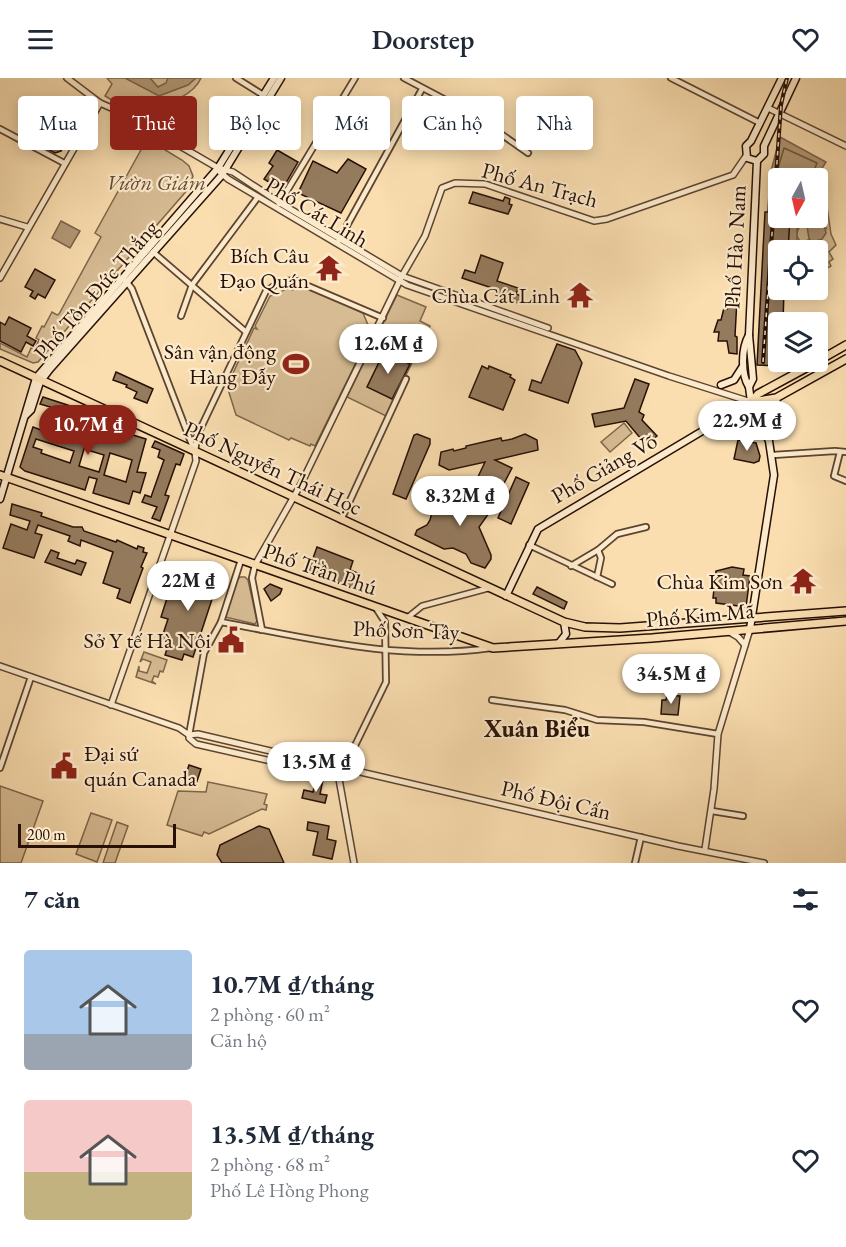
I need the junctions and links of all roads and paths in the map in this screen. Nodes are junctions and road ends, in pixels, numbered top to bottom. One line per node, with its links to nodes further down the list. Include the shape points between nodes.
1 (67, 78): 11 (street)
2 (236, 78): 10 (street)
3 (355, 78): 28 (street)
4 (404, 78): 9 (street)
5 (671, 78): 14 (street)
6 (782, 78): 12 (main road, Phố Hào Nam)
7 (796, 78): 13 (main road, Phố Hào Nam)
8 (278, 79): 10 (main road, Phố Tôn Đức Thắng); 25 (main road, Phố Tôn Đức Thắng)
9 (422, 89): 20 (street, via 474,115); 31 (street)
10 (263, 95): 24 (main road, Phố Tôn Đức Thắng)
11 (100, 103): 23 (street); 24 (street)
12 (768, 108): 13 (street); 14 (main road, Phố Hào Nam)
13 (780, 113): 15 (main road, Phố Hào Nam); 19 (street)
14 (760, 123): 15 (main road); 17 (main road, Phố Hào Nam)
15 (772, 128): 18 (main road, Phố Hào Nam)
16 (0, 129): 23 (street)
17 (751, 141): 18 (main road, via 760,141); 21 (main road, Phố Hào Nam, via 746,146)
18 (764, 146): 22 (main road, Phố Hào Nam, via 764,154)
19 (846, 146)
20 (528, 153)
21 (746, 156): 22 (main road, Phố Hào Nam); 35 (street, Phố An Trạch, via 733,176 594,221 485,184 455,183 442,188 425,236)
22 (757, 161): 40 (main road, Phố Hào Nam)
23 (64, 163): 30 (street)
24 (218, 168): 25 (street); 26 (street, Phố Cát Linh); 34 (main road, Phố Tôn Đức Thắng)
25 (226, 168): 26 (main road, Phố Tôn Đức Thắng); 28 (street, Phố Cát Linh)
26 (222, 175): 27 (street, Phố Cát Linh); 32 (main road, Phố Tôn Đức Thắng)
27 (258, 197): 28 (street, Phố Cát Linh); 36 (street)
28 (279, 206): 31 (street, Phố Cát Linh)
29 (0, 219): 30 (street)
30 (27, 227): 33 (street)
31 (338, 241): 35 (street, Phố Cát Linh)
32 (153, 252): 34 (main road, Phố Tôn Đức Thắng); 36 (street)
33 (0, 278)
34 (124, 279): 47 (main road, Phố Tôn Đức Thắng); 55 (street, via 132,289)
35 (401, 279): 38 (street, Phố An Trạch); 53 (street, Phố Cát Linh)
36 (192, 285): 37 (street); 39 (street)
37 (181, 316)
38 (383, 318): 39 (street, via 303,283 287,280 266,291); 60 (street, Phố An Trạch)
39 (246, 332): 55 (street, via 197,436)
40 (748, 335): 45 (main road, Phố Hào Nam); 50 (main road, Phố Hào Nam, via 753,379)
41 (846, 345): 42 (main road, Phố Giảng Võ)
42 (828, 355)
43 (846, 359): 52 (main road, Phố Giảng Võ)
44 (0, 361): 47 (main road, Phố Nguyễn Thái Học)
45 (744, 366): 49 (main road, via 734,380); 50 (main road, Phố Hào Nam, via 744,379)
46 (797, 372): 51 (main road, Phố Giảng Võ)
47 (39, 379): 55 (main road, Phố Nguyễn Thái Học); 58 (main road, via 31,410)
48 (406, 379): 62 (street)
49 (721, 385)
50 (750, 388): 51 (main road); 53 (main road, Phố Hào Nam)
51 (765, 390): 53 (main road, Phố Giảng Võ)
52 (783, 394): 53 (main road, Phố Giảng Võ, via 768,401); 54 (main road, via 764,408)
53 (751, 402): 54 (main road); 65 (main road, Phố Giảng Võ, via 560,514 536,531)
54 (763, 424): 57 (main road)
55 (195, 452): 60 (main road, Phố Nguyễn Thái Học); 64 (street, via 196,461)
56 (843, 452): 57 (street); 59 (street, via 834,476)
57 (773, 455): 78 (main road, via 774,482)
58 (3, 476): 61 (main road); 64 (main road, Phố Trần Phú)
59 (846, 481)
60 (293, 498): 62 (main road, Phố Nguyễn Thái Học); 68 (street, Phố An Trạch)
61 (0, 499)
62 (340, 519): 72 (main road, Phố Nguyễn Thái Học)
63 (646, 526): 66 (street, via 617,534)
64 (170, 535): 67 (main road, Phố Trần Phú); 95 (street)
65 (529, 545): 69 (street); 73 (main road, Phố Giảng Võ)
66 (598, 550): 69 (street); 70 (street)
67 (241, 560): 68 (main road, Phố Trần Phú); 80 (street)
68 (255, 565): 74 (main road, Phố Trần Phú); 85 (street, via 252,578)
69 (571, 566): 70 (street)
70 (597, 577): 71 (street)
71 (612, 584)
72 (489, 588): 73 (main road, Phố Nguyễn Thái Học); 77 (street, via 422,606)
73 (506, 596): 82 (main road, Phố Nguyễn Thái Học)
74 (376, 608): 76 (main road, Phố Trần Phú); 81 (street)
75 (846, 611): 78 (main road, Phố Kim Mã)
76 (396, 615): 77 (main road, Phố Trần Phú); 81 (street)
77 (407, 618): 90 (main road, Phố Trần Phú)
78 (753, 619): 83 (main road, Phố Kim Mã); 84 (main road)
79 (846, 621): 84 (main road, Phố Kim Mã)
80 (221, 622): 85 (street, Phố Sơn Tây); 97 (street, via 204,653)
81 (385, 622): 91 (street)
82 (564, 622): 83 (main road, Phố Kim Mã); 88 (main road, via 566,634)
83 (597, 628): 87 (main road)
84 (750, 629): 86 (main road, Phố Kim Mã); 89 (street)
85 (262, 630): 91 (street, Phố Sơn Tây)
86 (726, 630): 87 (main road, Phố Kim Mã); 89 (street)
87 (597, 642): 88 (main road, Phố Kim Mã)
88 (558, 643): 90 (main road, Phố Sơn Tây)
89 (745, 645): 96 (street)
90 (493, 648): 91 (street, Phố Sơn Tây)
91 (387, 651): 101 (street, via 385,687)
92 (0, 666): 93 (street)
93 (31, 677): 95 (street); 100 (street)
94 (492, 700): 96 (street, via 565,710 597,720 644,722)
95 (111, 705): 97 (street)
96 (718, 734): 102 (street)
97 (189, 735): 98 (street); 99 (street, via 195,744)
98 (261, 749): 99 (street); 101 (street)
99 (259, 758): 101 (street, via 328,774)
100 (0, 768)
101 (341, 771): 104 (street, Phố Đội Cấn, via 352,770); 106 (street, via 339,779)
102 (712, 811): 103 (street); 105 (street)
103 (743, 816)
104 (641, 837): 105 (street, Phố Đội Cấn); 107 (street)
105 (705, 849): 108 (street, Phố Đội Cấn)
106 (354, 863)
107 (635, 863)
108 (764, 863)

